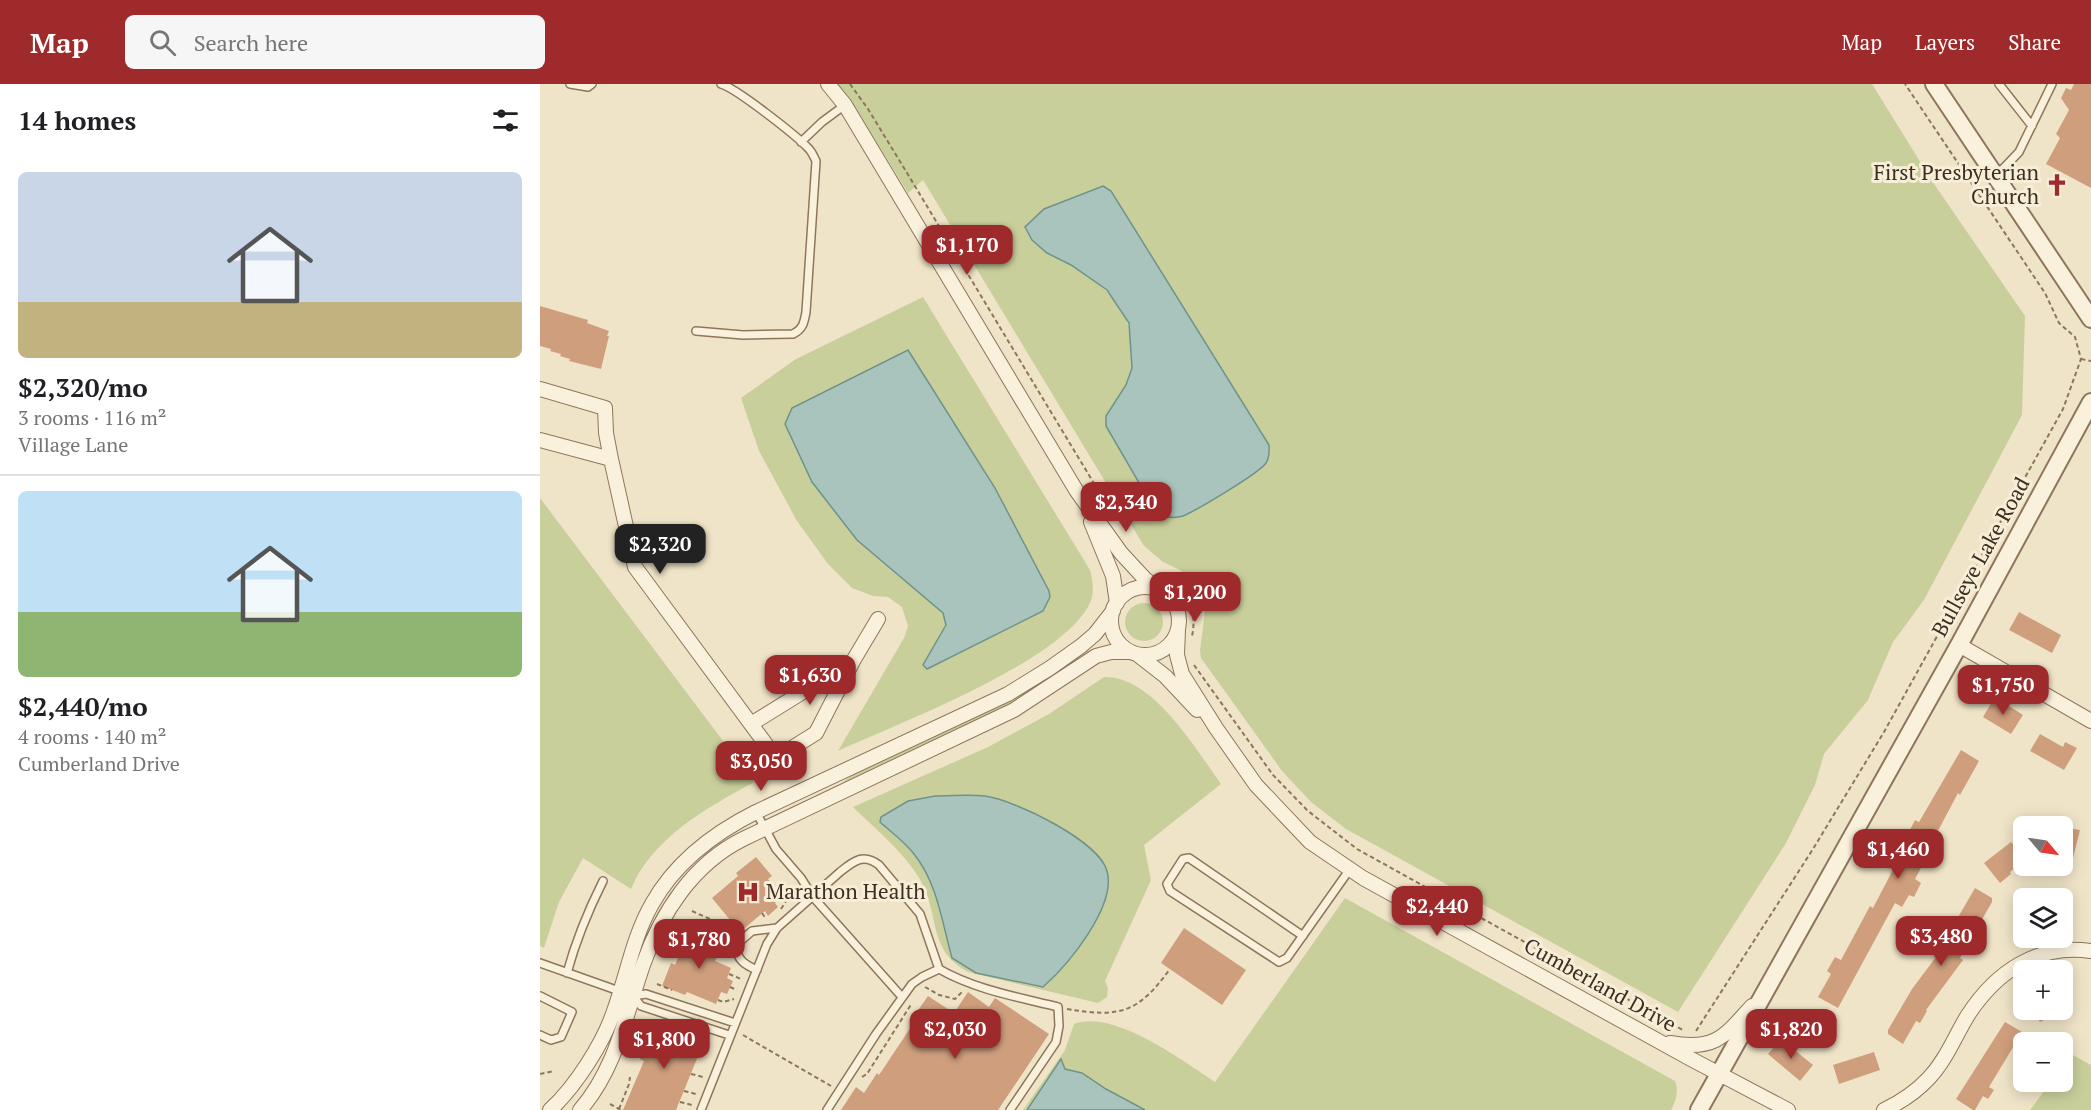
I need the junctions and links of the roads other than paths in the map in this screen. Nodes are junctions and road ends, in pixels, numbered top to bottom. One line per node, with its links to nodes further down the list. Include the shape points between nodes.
1 (570, 84): 2 (lane)
2 (592, 84)
3 (721, 84): 10 (lane)
4 (828, 84): 8 (street)
5 (1934, 84): 11 (street)
6 (1999, 84): 9 (lane)
7 (2051, 85): 9 (lane)
8 (845, 105): 10 (lane); 18 (street)
9 (2032, 126): 11 (lane, via 2019,152)
10 (801, 142): 13 (lane, via 816,161 804,323 794,334)
11 (1995, 177): 12 (street)
12 (2091, 319)
13 (696, 332)
14 (540, 389): 17 (street, via 606,408)
15 (2091, 402): 23 (street, Bullseye Lake Road)
16 (540, 440): 17 (street)
17 (611, 459): 27 (street, via 635,567)
18 (1076, 490): 19 (street, via 1121,553); 20 (street, via 1113,576)
19 (1162, 591): 20 (street, via 1140,588 1123,596); 22 (street, via 1176,608)
20 (1115, 607): 24 (street, via 1111,620 1115,638); 29 (street, via 1081,646 1008,694)
21 (878, 619): 25 (street)
22 (1178, 630): 24 (street, via 1166,650 1148,655); 28 (street, Cumberland Drive, via 1177,655 1182,674)
23 (1959, 645): 26 (street); 43 (street, Bullseye Lake Road)
24 (1134, 653): 28 (street, Cumberland Drive, via 1165,676); 30 (street, via 1095,656 998,718)
25 (853, 661): 27 (street); 27 (street, via 816,733 776,758)
26 (2091, 721)
27 (751, 724)
28 (1216, 728): 31 (street, Cumberland Drive, via 1256,785 1310,842)
29 (756, 812): 30 (lane); 44 (street, via 703,844 669,878 638,933)
30 (764, 828): 33 (lane); 44 (street, via 715,857 682,891 661,922)
31 (1350, 869): 35 (lane); 50 (street, Cumberland Drive)
32 (603, 881): 42 (lane, via 586,913)
33 (813, 897): 34 (lane); 40 (lane, via 851,863 871,859 920,914); 46 (lane)
34 (777, 928): 41 (lane); 41 (lane, via 752,931 737,944 741,961)
35 (1303, 936): 35 (lane, via 1189,858 1183,859 1167,884 1170,891 1279,962 1287,958)
36 (2047, 948): 59 (street, via 1998,978 1969,1013 1930,1078 1904,1100)
37 (2073, 948): 38 (street)
38 (2091, 951)
39 (540, 963): 42 (lane)
40 (939, 969): 46 (lane, via 917,980); 56 (lane, via 978,987 1058,1007 1056,1042)
41 (757, 970): 47 (lane)
42 (567, 973): 44 (lane)
43 (1766, 991): 50 (street, via 1723,1036 1707,1044 1689,1047); 51 (street, Bullseye Lake Road)
44 (627, 994): 47 (lane, via 646,994); 49 (lane, via 641,1006); 52 (street, via 571,1087); 53 (street, via 620,1040)
45 (540, 996): 48 (lane, via 572,1012 561,1037 551,1040)
46 (902, 997): 55 (lane)
47 (735, 1023): 49 (lane)
48 (540, 1035)
49 (729, 1035): 54 (lane)
50 (1658, 1041): 51 (street, Cumberland Drive)
51 (1719, 1074): 57 (street, Bullseye Lake Road); 58 (street, Cumberland Drive)
52 (550, 1110)
53 (580, 1110)
54 (701, 1110)
55 (827, 1110)
56 (1010, 1110)
57 (1700, 1110)
58 (1788, 1110)
59 (1884, 1110)

